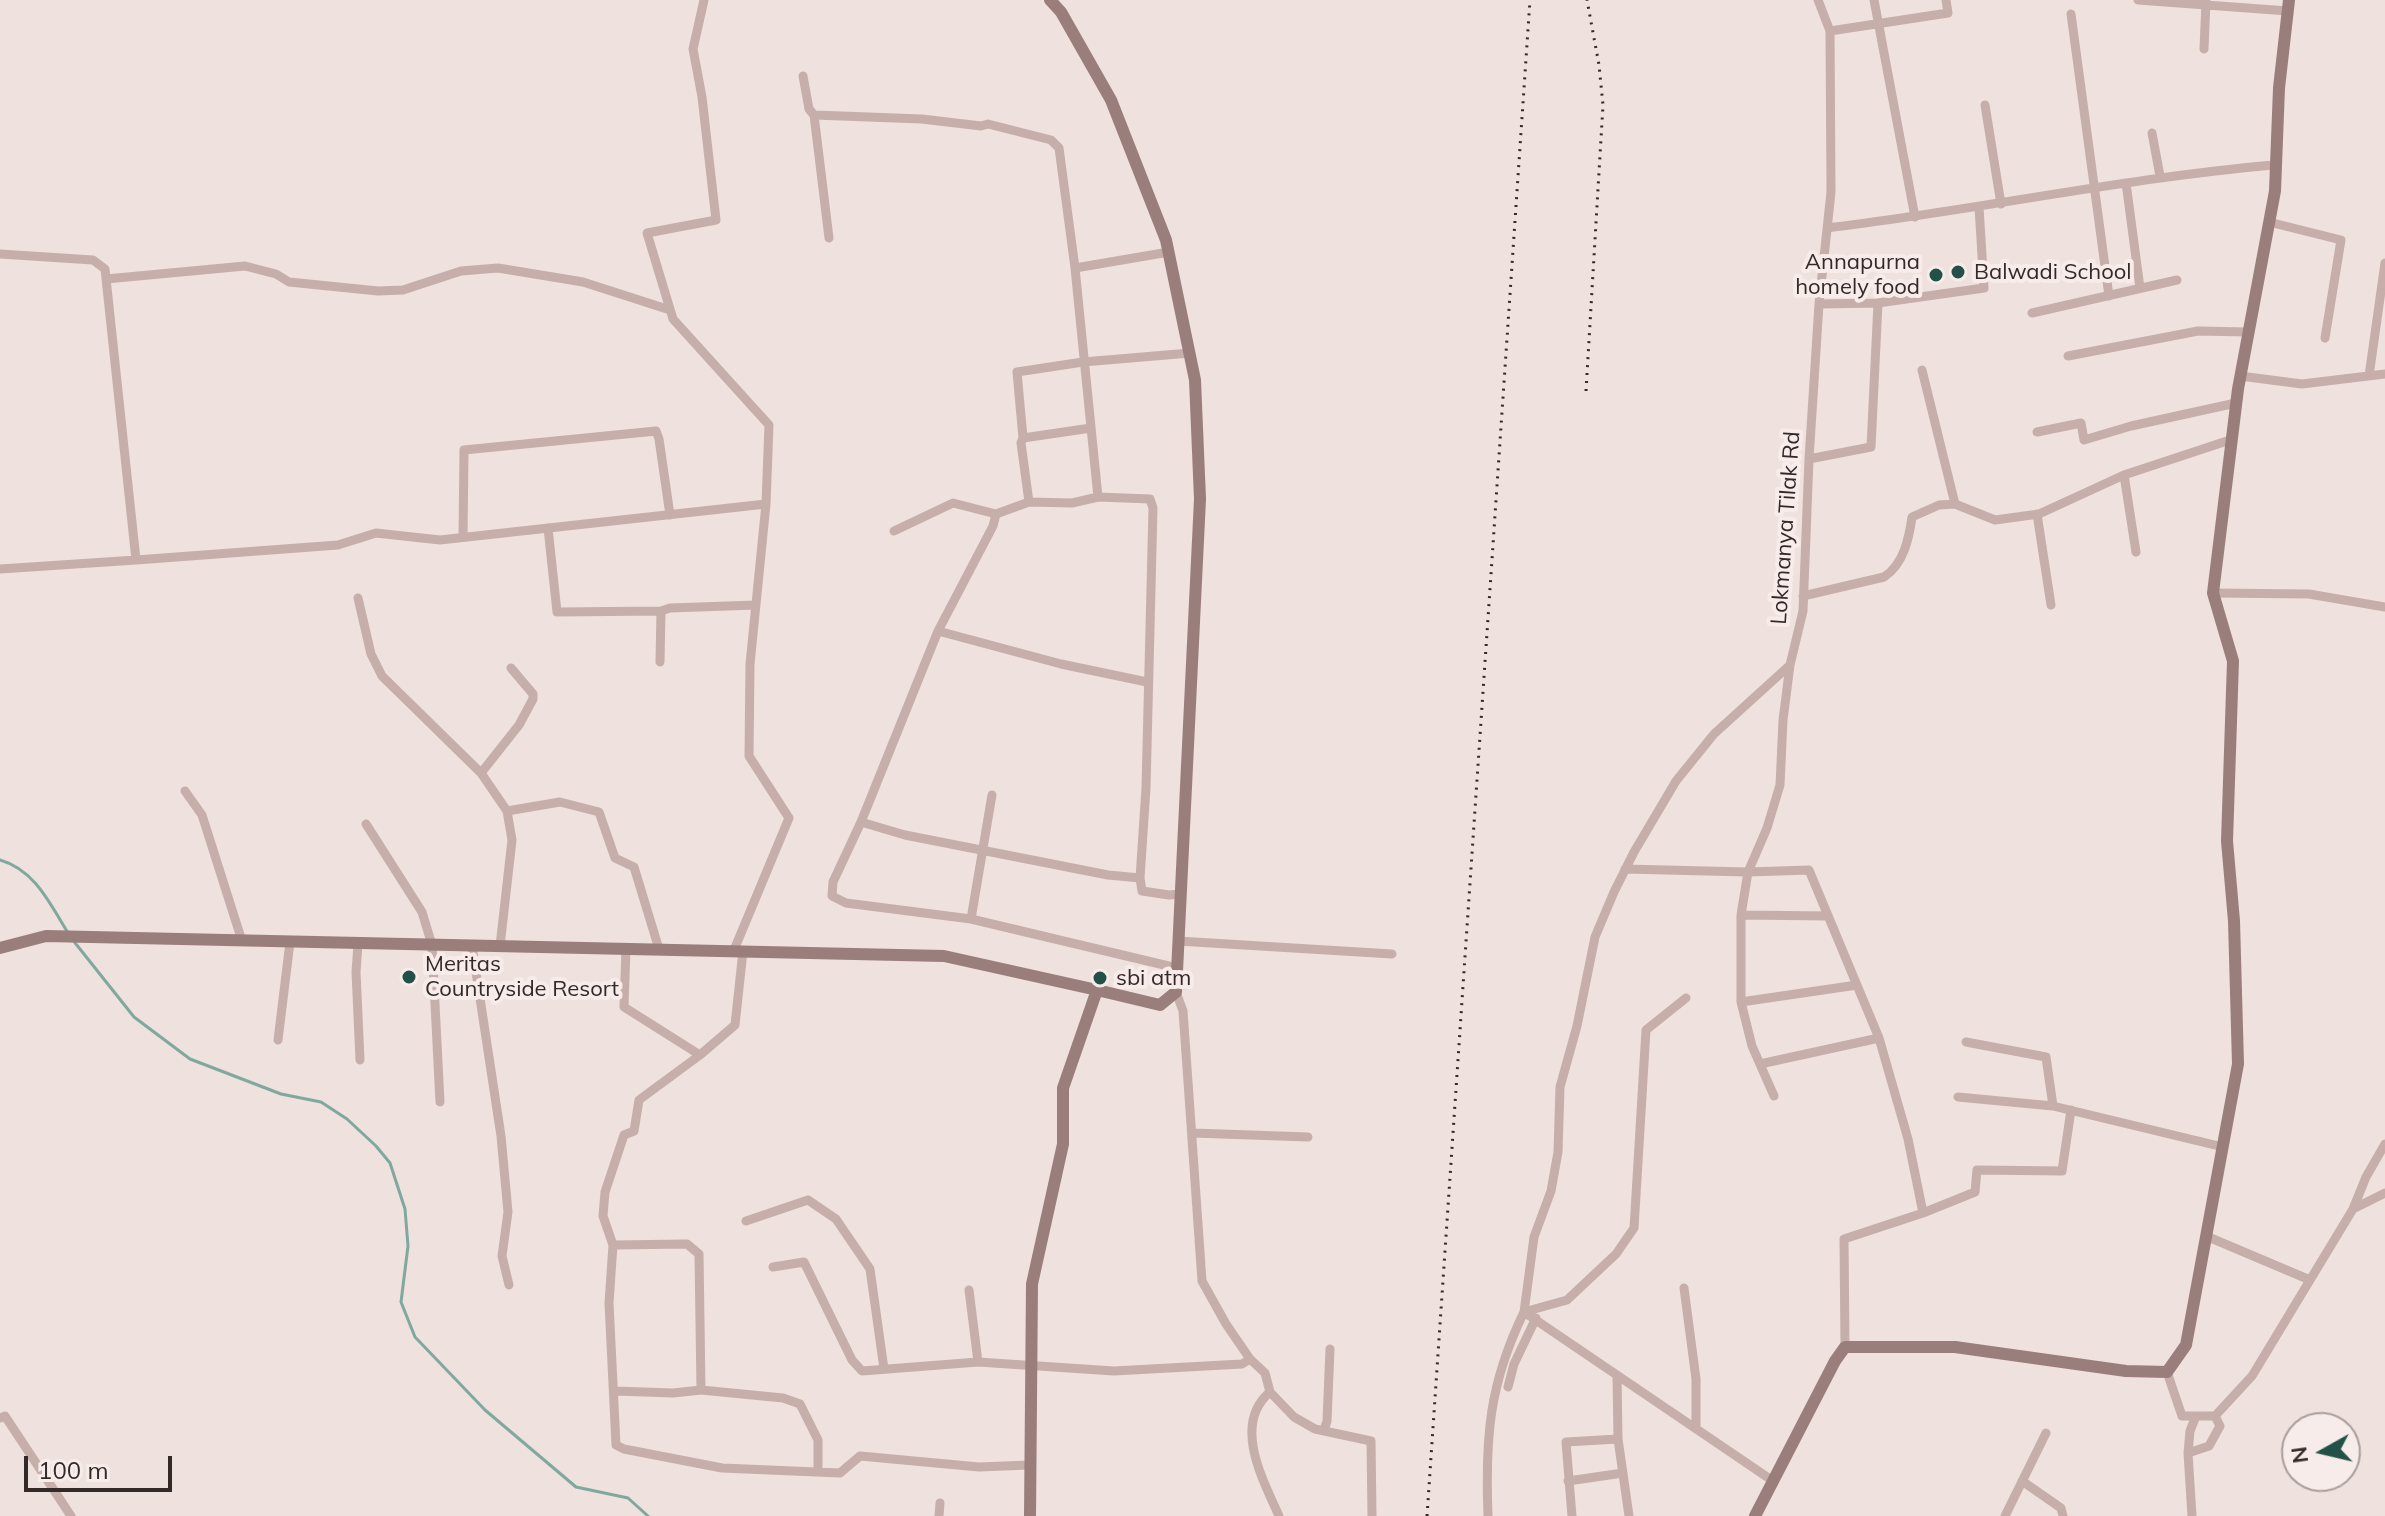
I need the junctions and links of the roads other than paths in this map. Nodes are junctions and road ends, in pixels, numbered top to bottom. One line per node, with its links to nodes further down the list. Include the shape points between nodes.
1 (704, 0): 37 (street, via 693,49 716,220 647,233)
2 (1050, 0): 27 (street, via 1111,100)
3 (1818, 0): 11 (street, Lokmanya Tilak Rd)
4 (1874, 0): 10 (street)
5 (1946, 0): 10 (street, via 1948,13)
6 (2138, 0): 7 (street)
7 (2206, 3): 8 (street); 12 (street)
8 (2288, 6): 17 (street)
9 (2071, 14): 20 (street)
10 (1876, 23): 11 (street); 23 (street)
11 (1830, 31): 25 (street, Lokmanya Tilak Rd)
12 (2204, 49)
13 (803, 76): 15 (street)
14 (1985, 105): 21 (street)
15 (814, 115): 26 (street); 30 (street, via 988,124 1051,140 1059,148)
16 (2152, 133): 18 (street)
17 (2274, 165): 18 (street); 24 (street)
18 (2160, 176): 19 (street)
19 (2126, 183): 20 (street); 33 (street)
20 (2093, 189): 21 (street); 34 (street)
21 (2001, 204): 22 (street)
22 (1979, 207): 23 (street); 35 (street, via 1984,288)
23 (1915, 217): 25 (street)
24 (2269, 222): 39 (street); 40 (street, via 2341,240)
25 (1827, 228): 36 (street, Lokmanya Tilak Rd)
26 (829, 238)
27 (1169, 252): 30 (street); 41 (street)
28 (0, 254): 31 (street, via 93,260 105,269)
29 (2385, 263): 47 (street)
30 (1075, 268): 43 (street)
31 (106, 279): 37 (street, via 245,266 289,282 378,291 403,290 461,271 498,268 583,282); 66 (street)
32 (2177, 280): 33 (street)
33 (2140, 288): 34 (street)
34 (2109, 296): 38 (street)
35 (1878, 303): 36 (street); 53 (street, via 1871,447)
36 (1819, 304): 53 (street, Lokmanya Tilak Rd)
37 (670, 310): 57 (street, via 769,425)
38 (2032, 313)
39 (2248, 332): 42 (street, via 2198,331); 46 (street)
40 (2325, 338)
41 (1190, 353): 43 (street); 90 (street, via 1200,499)
42 (2068, 356)
43 (1083, 362): 49 (street); 51 (street, via 1017,372)
44 (1922, 370): 58 (street)
45 (2385, 374): 47 (street)
46 (2240, 376): 47 (street, via 2302,384); 48 (street)
47 (2369, 376)
48 (2236, 403): 50 (street, via 2084,440 2081,423); 52 (street)
49 (1091, 428): 51 (street); 55 (street)
50 (2037, 432)
51 (1023, 438): 56 (street)
52 (2230, 440): 54 (street); 68 (street)
53 (1809, 459): 69 (street, Lokmanya Tilak Rd)
54 (2124, 475): 60 (street); 65 (street)
55 (1098, 497): 56 (street, via 1072,503); 79 (street, via 1150,499 1153,508)
56 (1029, 502): 59 (street)
57 (766, 504): 61 (street); 71 (street)
58 (1955, 504): 60 (street, via 1995,520); 69 (street, via 1912,517 1908,542 1884,577)
59 (996, 514): 63 (street, via 953,503); 75 (street)
60 (2037, 514): 72 (street)
61 (670, 515): 62 (street); 64 (street, via 656,431 464,450)
62 (548, 528): 64 (street); 74 (street, via 557,612)
63 (894, 531)
64 (463, 537): 66 (street, via 440,540 376,533 338,545)
65 (2136, 552)
66 (136, 560): 67 (street)
67 (0, 569)
68 (2213, 593): 73 (street, via 2309,594); 126 (street, via 2233,661 2227,841 2238,1064)
69 (1803, 596): 77 (street, Lokmanya Tilak Rd)
70 (358, 598): 80 (street, via 371,654 382,676)
71 (756, 605): 74 (street); 104 (street, via 749,756 789,818)
72 (2051, 605)
73 (2385, 607)
74 (661, 611): 76 (street)
75 (938, 631): 79 (street); 84 (street)
76 (660, 662)
77 (1790, 665): 87 (street, via 1714,734 1676,781); 88 (street, Lokmanya Tilak Rd, via 1780,785)
78 (511, 668): 80 (street, via 533,699)
79 (1147, 682): 89 (street)
80 (481, 773): 83 (street)
81 (185, 791): 94 (street, via 202,815)
82 (992, 795): 86 (street)
83 (507, 811): 100 (street, via 512,840); 103 (street, via 560,802 599,812 615,858 634,867)
84 (861, 822): 86 (street); 93 (street, via 833,882 832,896 846,903)
85 (366, 824): 98 (street, via 422,912)
86 (982, 849): 89 (street); 93 (street)
87 (1625, 869): 88 (street); 138 (street, via 1595,937 1560,1087 1558,1152 1534,1237)
88 (1748, 872): 91 (street, Lokmanya Tilak Rd); 92 (street, via 1809,870)
89 (1140, 878): 90 (street, via 1142,891)
90 (1180, 894): 95 (street)
91 (1741, 915): 92 (street); 111 (street, Lokmanya Tilak Rd)
92 (1828, 916): 107 (street)
93 (971, 919): 106 (street)
94 (242, 941): 96 (street); 101 (street, via 46,936)
95 (1178, 941): 105 (street); 106 (street)
96 (290, 942): 97 (street); 113 (street)
97 (358, 944): 98 (street); 116 (street)
98 (432, 945): 99 (street); 120 (street)
99 (472, 946): 100 (street); 135 (street, via 501,1136 508,1212 502,1256)
100 (500, 946): 102 (street)
101 (0, 948)
102 (626, 948): 103 (street); 115 (street, via 624,1007)
103 (659, 949): 104 (street)
104 (738, 950): 108 (street, via 944,956); 115 (street, via 735,1025)
105 (1392, 954)
106 (1177, 968): 109 (street)
107 (1857, 985): 111 (street); 112 (street)
108 (1097, 990): 109 (street, via 1160,1005); 144 (street, via 1063,1088 1063,1144 1032,1284)
109 (1176, 992): 123 (street, via 1183,1011)
110 (1686, 998): 138 (street, via 1646,1030 1634,1228 1616,1254 1567,1300)
111 (1741, 1002): 117 (street, Lokmanya Tilak Rd)
112 (1879, 1038): 117 (street); 129 (street)
113 (278, 1040)
114 (1966, 1042): 121 (street, via 2046,1057)
115 (700, 1055): 132 (street, via 639,1100 634,1131 624,1135 605,1192 603,1216)
116 (360, 1060)
117 (1760, 1064): 118 (street, Lokmanya Tilak Rd)
118 (1774, 1096)
119 (1958, 1097): 121 (street)
120 (440, 1102)
121 (2053, 1106): 122 (street)
122 (2071, 1110): 126 (street); 129 (street, via 2062,1171 1977,1170 1975,1192)
123 (1193, 1133): 124 (street); 142 (street, via 1202,1281)
124 (1308, 1137)
125 (2385, 1144): 128 (street)
126 (2223, 1147): 131 (street)
127 (2385, 1193): 128 (street)
128 (2353, 1209): 134 (street)
129 (1923, 1213): 140 (street, via 1844,1239)
130 (746, 1221): 145 (street, via 808,1200 836,1219 870,1269)
131 (2206, 1236): 134 (street); 146 (street, via 2186,1345)
132 (613, 1245): 149 (street, via 687,1244 699,1254); 150 (street, via 609,1303)
133 (773, 1267): 145 (street, via 804,1262 852,1360 862,1371)
134 (2310, 1280): 153 (street, via 2252,1376)
135 (509, 1285)
136 (1684, 1288): 155 (street, via 1696,1379)
137 (969, 1290): 143 (street)
138 (1524, 1312): 139 (street); 172 (street, via 1492,1401 1486,1453)
139 (1536, 1318): 147 (street); 148 (street)
140 (1845, 1347): 146 (street, via 1955,1347); 164 (street)
141 (1330, 1349): 156 (street)
142 (1250, 1359): 144 (street, via 1242,1364 1114,1371); 151 (street, via 1265,1373)
143 (978, 1362): 144 (street); 145 (street)
144 (1031, 1364): 160 (street)
145 (884, 1369)
146 (2167, 1372): 152 (street, via 2182,1416)
147 (1617, 1376): 155 (street); 158 (street)
148 (1508, 1387)
149 (701, 1390): 150 (street); 161 (street, via 800,1404 818,1440)
150 (615, 1391): 161 (street, via 616,1445 624,1449 722,1468)
151 (1270, 1392): 156 (street, via 1294,1417); 170 (street, via 1252,1424 1251,1442)
152 (2196, 1416): 153 (street); 159 (street)
153 (2215, 1416): 159 (street, via 2220,1426 2209,1446)
154 (0, 1418): 167 (street, via 5,1416)
155 (1696, 1429): 164 (street)
156 (1324, 1430): 171 (street, via 1371,1441)
157 (2046, 1433): 165 (street)
158 (1618, 1439): 162 (street); 163 (street, via 1566,1442)
159 (2188, 1453): 178 (street)
160 (1030, 1465): 161 (street, via 979,1467 860,1456 840,1473); 169 (street)
161 (818, 1470)
162 (1623, 1473): 163 (street); 174 (street)
163 (1568, 1481): 173 (street)
164 (1773, 1481): 175 (street)
165 (2022, 1481): 176 (street); 177 (street, via 2061,1508)
166 (940, 1503): 168 (street)
167 (71, 1516)
168 (939, 1516)
169 (1030, 1516)
170 (1279, 1516)
171 (1372, 1516)
172 (1488, 1516)
173 (1572, 1516)
174 (1629, 1516)
175 (1755, 1516)
176 (2005, 1516)
177 (2063, 1516)
178 (2192, 1516)

